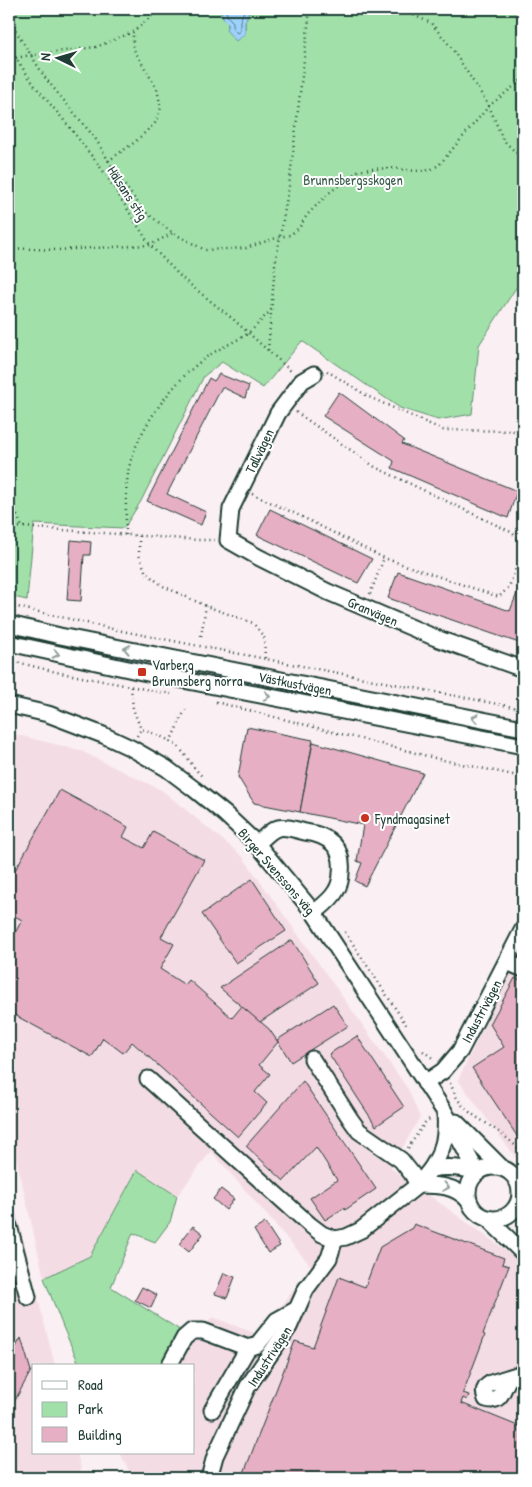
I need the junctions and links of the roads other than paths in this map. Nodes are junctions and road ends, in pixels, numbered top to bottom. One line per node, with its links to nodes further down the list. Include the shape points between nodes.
1 (308, 378): 2 (street, Tallvägen, via 278,413 231,509)
2 (228, 540): 5 (street, Granvägen, via 328,592 436,638)
3 (9, 624): 7 (street, Västkustvägen, one-way to 3)
4 (9, 643): 8 (street, Västkustvägen, one-way to 8)
5 (523, 669)
6 (9, 705): 9 (street, Birger Svenssons väg, via 48,714 131,748 194,789)
7 (523, 728)
8 (523, 746)
9 (256, 844): 10 (street, Birger Svenssons väg); 10 (street, via 278,828 283,828 314,833 335,845 340,853 341,880 336,892)
10 (314, 913): 16 (street, Birger Svenssons väg)
11 (523, 929): 12 (street, Industrivägen)
12 (506, 962): 13 (street); 16 (street, Industrivägen, via 460,1051 442,1071)
13 (523, 969)
14 (312, 1058): 22 (street, via 359,1131 401,1160)
15 (148, 1079): 28 (street, via 310,1225)
16 (425, 1083): 17 (street, Birger Svenssons väg)
17 (444, 1110): 18 (street, Birger Svenssons väg); 19 (street, via 444,1142 441,1154); 20 (street, Birger Svenssons väg)
18 (501, 1167): 20 (street, via 488,1167); 21 (street, Birger Svenssons väg)
19 (431, 1169): 20 (street, via 451,1166); 22 (street)
20 (477, 1172): 23 (street, via 469,1182)
21 (520, 1178): 24 (street, Birger Svenssons väg)
22 (418, 1185): 23 (street, one-way to 23, via 454,1188); 28 (street, via 361,1230)
23 (469, 1201): 25 (street, via 476,1212)
24 (519, 1203): 25 (street, via 504,1217); 26 (street, Birger Svenssons väg)
25 (487, 1218): 29 (street)
26 (523, 1221)
27 (9, 1226): 30 (street)
28 (335, 1239): 31 (street, Industrivägen, via 329,1258 306,1289)
29 (523, 1253)
30 (28, 1297)
31 (297, 1309): 32 (street, via 277,1320 257,1345); 35 (street, Industrivägen, via 289,1327 248,1386)
32 (248, 1348): 33 (street, via 203,1331 192,1331 184,1338); 34 (street)
33 (170, 1364)
34 (212, 1410)
35 (209, 1478)

